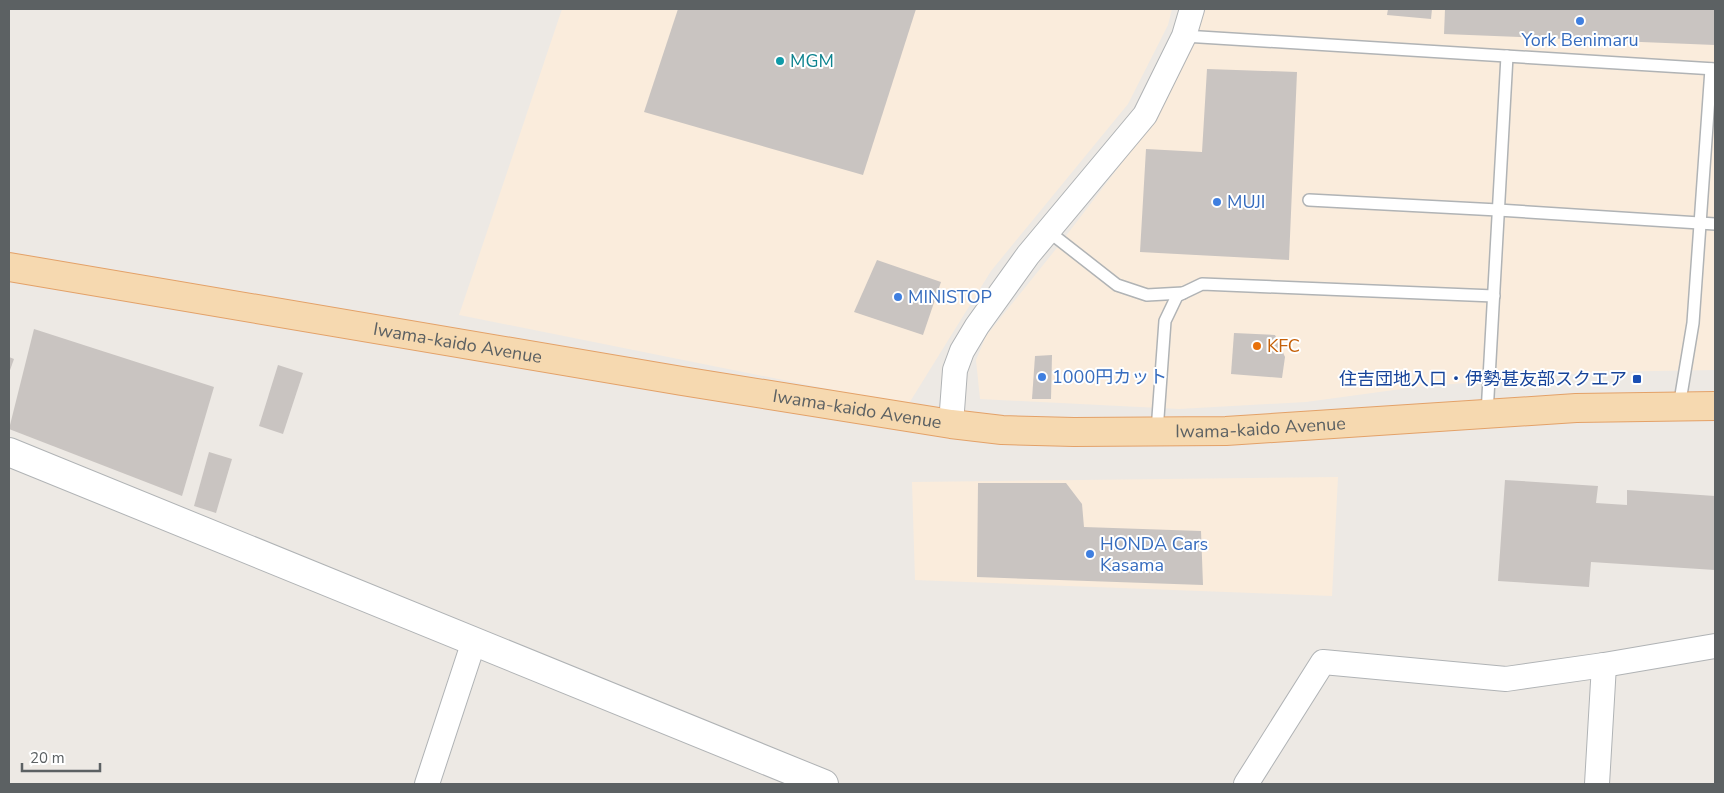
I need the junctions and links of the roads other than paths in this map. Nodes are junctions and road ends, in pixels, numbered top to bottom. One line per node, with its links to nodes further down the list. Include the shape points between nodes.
1 (1192, 9): 2 (street)
2 (1184, 36): 3 (lane); 9 (street, via 1145,116)
3 (1507, 56): 4 (lane); 6 (lane)
4 (1713, 69): 7 (lane)
5 (1309, 200): 6 (lane)
6 (1498, 210): 7 (lane); 12 (lane)
7 (1701, 223): 8 (lane); 14 (lane, via 1693,323)
8 (1715, 224)
9 (1048, 231): 11 (lane, via 1117,285 1147,295); 16 (street, via 994,302 962,352 955,370)
10 (9, 267): 16 (main road, Iwama-kaido Avenue)
11 (1183, 293): 12 (lane, via 1202,284); 17 (lane, via 1178,296 1165,321)
12 (1494, 296): 15 (lane)
13 (1715, 406): 14 (main road, Iwama-kaido Avenue)
14 (1679, 407): 15 (main road, Iwama-kaido Avenue, via 1576,408)
15 (1487, 414): 17 (main road, Iwama-kaido Avenue, via 1226,432)
16 (951, 424): 17 (main road, Iwama-kaido Avenue, via 1002,430)
17 (1157, 432)
18 (9, 452): 19 (street)
19 (474, 641): 22 (street); 23 (street)
20 (1715, 646): 21 (street)
21 (1604, 665): 24 (street, via 1506,679 1323,662); 25 (street)
22 (426, 784)
23 (824, 784)
24 (1246, 784)
25 (1597, 784)

